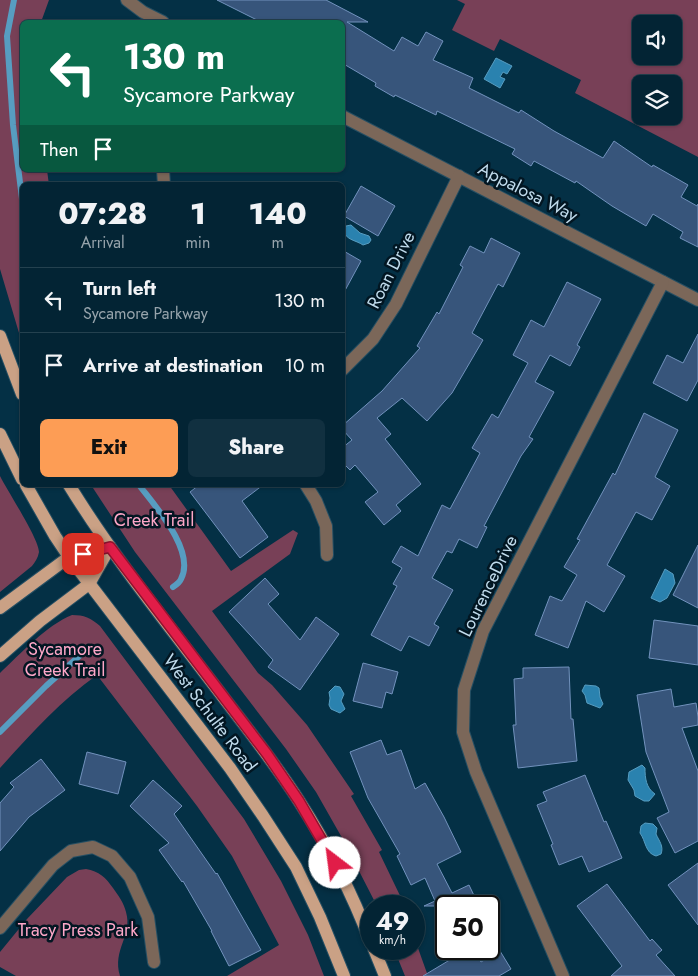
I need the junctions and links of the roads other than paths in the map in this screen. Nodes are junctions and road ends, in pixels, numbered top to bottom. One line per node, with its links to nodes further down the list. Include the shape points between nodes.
1 (127, 0): 2 (street)
2 (159, 20)
3 (345, 118): 4 (street, Appalosa Way)
4 (459, 176): 5 (street, Appalosa Way); 8 (street, Roan Drive, via 396,304 373,339)
5 (663, 282): 6 (street, Appalosa Way); 27 (street, LourenceDrive, via 483,631 464,690 463,732 476,772)
6 (698, 300)
7 (0, 336): 9 (main road)
8 (345, 367)
9 (20, 389)
10 (0, 434): 11 (main road)
11 (20, 474)
12 (27, 487): 17 (main road, West Schulte Road)
13 (71, 487): 15 (main road, West Schulte Road)
14 (307, 487): 16 (street, via 326,526)
15 (110, 547): 17 (main road); 18 (main road); 21 (main road, West Schulte Road, via 267,754 299,801)
16 (327, 554)
17 (69, 557): 18 (main road, West Schulte Road); 19 (main road)
18 (90, 584): 20 (main road); 25 (main road, West Schulte Road, via 264,816 296,867)
19 (0, 608)
20 (0, 656)
21 (360, 914)
22 (0, 928): 24 (street, via 53,865 71,851 93,847 112,856 130,877 148,917)
23 (378, 960): 26 (main road)
24 (154, 962)
25 (344, 976)
26 (384, 976)
27 (563, 976)

